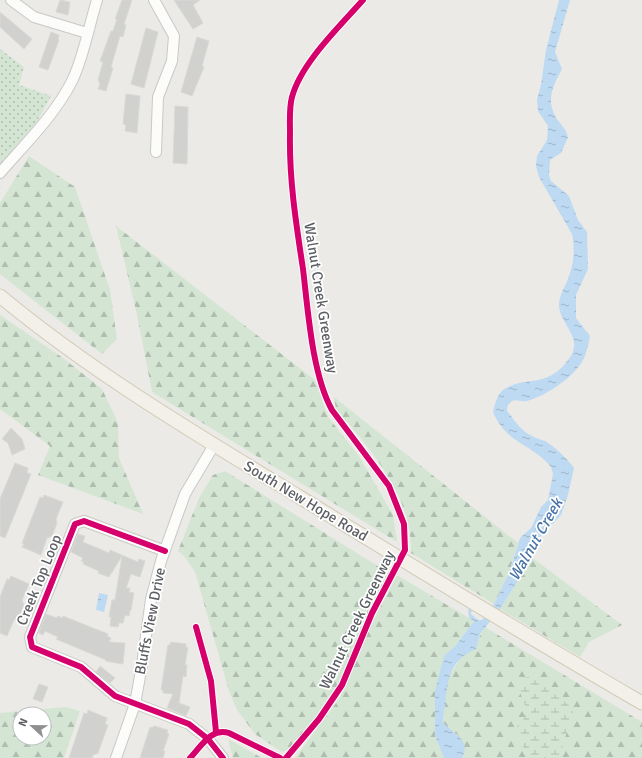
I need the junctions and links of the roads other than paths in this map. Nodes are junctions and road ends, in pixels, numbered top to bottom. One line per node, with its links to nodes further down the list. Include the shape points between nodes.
1 (11, 0): 4 (street, via 34,17)
2 (97, 0): 4 (street)
3 (154, 0): 5 (street, via 174,36 172,61 158,97)
4 (87, 33): 6 (street, via 69,86 46,119)
5 (156, 152)
6 (0, 173)
7 (0, 296): 8 (main road, South New Hope Road, via 50,337 160,412)
8 (214, 445): 9 (street, Bluffs View Drive, via 185,494); 10 (main road, South New Hope Road)
9 (164, 551): 11 (street, Bluffs View Drive, via 151,598); 11 (street, Creek Top Loop, via 84,521 75,524 30,637 32,647 81,667 115,696)
10 (642, 703)
11 (135, 704): 12 (street, Bluffs View Drive); 13 (street, via 189,724 208,739)
12 (116, 758)
13 (223, 758)

